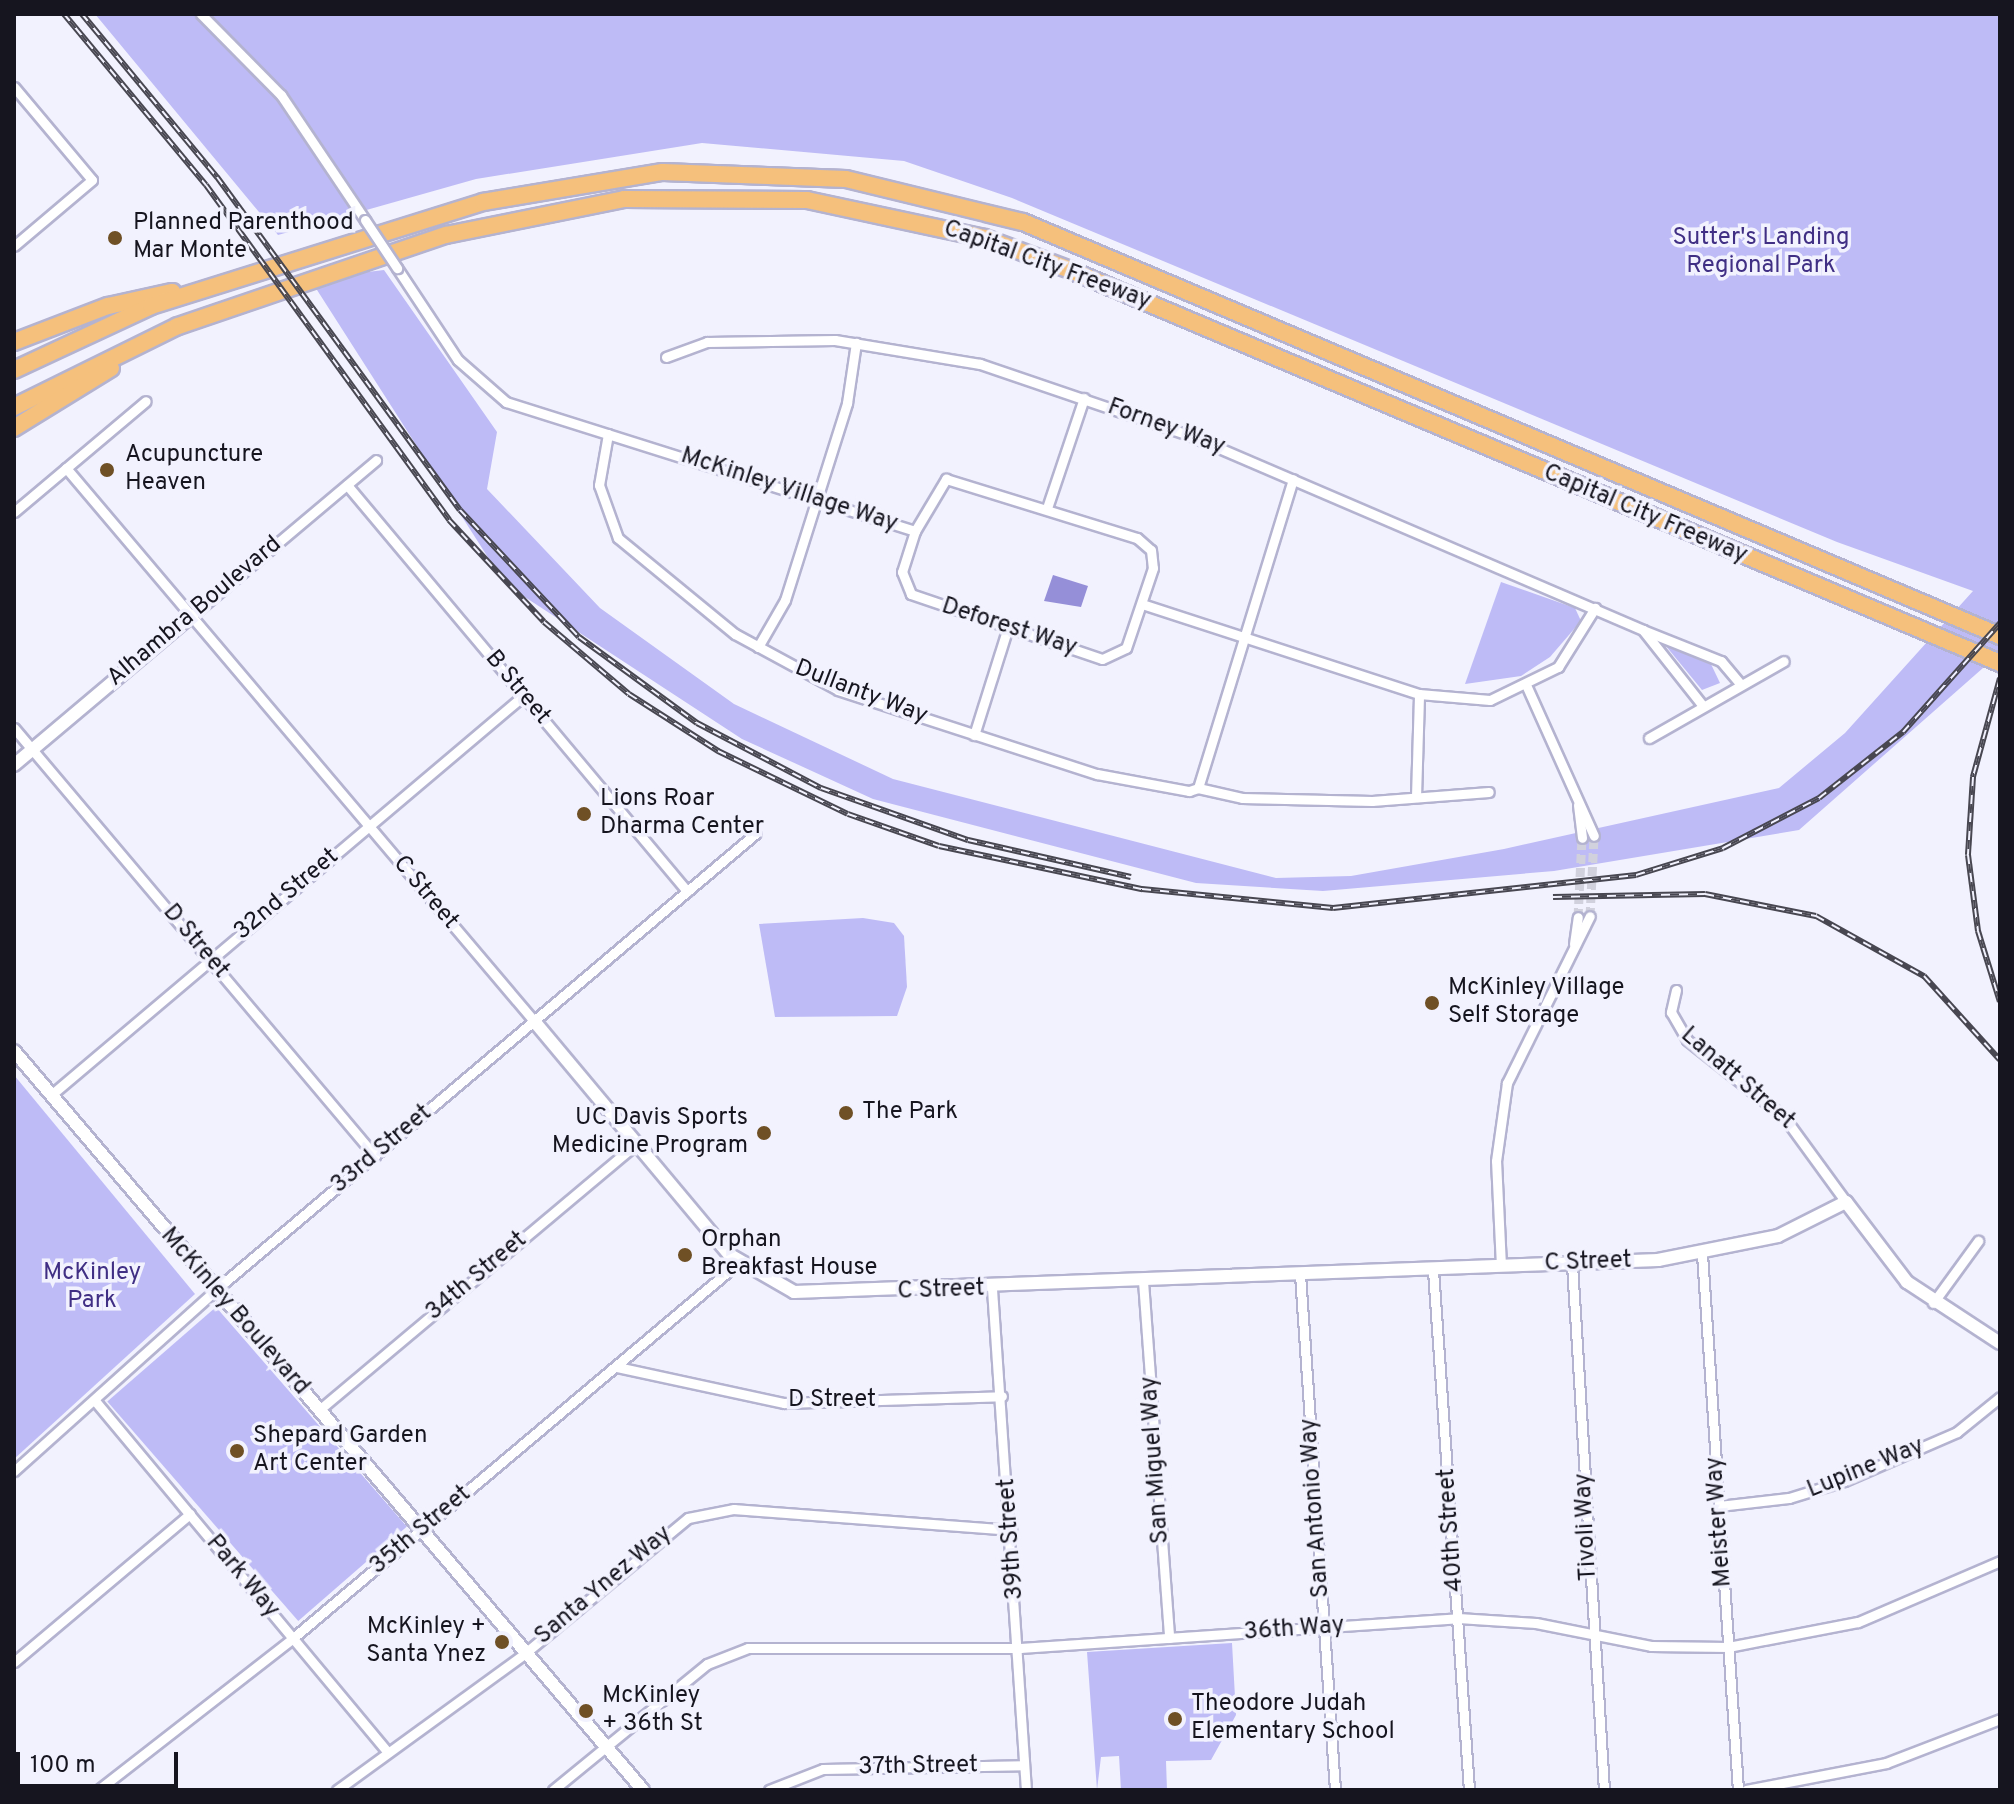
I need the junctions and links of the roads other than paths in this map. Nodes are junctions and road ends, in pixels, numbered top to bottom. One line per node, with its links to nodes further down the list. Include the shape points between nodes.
1 (201, 14): 14 (street, McKinley Village Way, bridge, via 281,95 481,384 523,410)
2 (14, 87): 3 (street, via 92,180)
3 (14, 246)
4 (201, 288): 6 (highway, via 108,306); 9 (highway, Capital City Freeway); 28 (highway, Capital City Freeway, via 483,202 573,183 754,171 905,191 1023,222)
5 (260, 297): 12 (highway, Capital City Freeway, via 178,326); 13 (highway, via 113,367); 32 (highway, Capital City Freeway, via 446,235 624,199 807,200 897,215 1070,270)
6 (14, 342)
7 (856, 343): 8 (street, Forney Way, via 707,342); 10 (street, Forney Way, via 980,364); 19 (street, via 847,403)
8 (666, 357)
9 (14, 370)
10 (1084, 398): 17 (street, Forney Way); 20 (street)
11 (146, 401): 16 (street)
12 (14, 407)
13 (14, 428)
14 (608, 434): 19 (street, McKinley Village Way); 30 (street, Dullanty Way, via 599,485 618,538)
15 (376, 460): 18 (street, Alhambra Boulevard)
16 (66, 468): 21 (street); 25 (street, C Street)
17 (1293, 479): 24 (street, Forney Way); 29 (street)
18 (347, 485): 25 (street, Alhambra Boulevard); 36 (street, B Street)
19 (816, 500): 22 (street, McKinley Village Way); 30 (street, via 785,600)
20 (1047, 508): 22 (street, McKinley Village Way, via 946,479); 23 (street, McKinley Village Way, via 1151,550)
21 (14, 512)
22 (915, 531): 26 (street, Deforest Way, via 902,572 911,594)
23 (1142, 604): 26 (street, Deforest Way, via 1126,648 1114,657); 29 (street)
24 (1595, 608): 27 (street, Forney Way); 34 (street, via 1572,651)
25 (191, 616): 41 (street, Alhambra Boulevard); 47 (street, C Street)
26 (1008, 627): 39 (street)
27 (1643, 630): 33 (street, Forney Way, via 1721,661); 37 (street, Forney Way)
28 (2000, 636)
29 (1239, 637): 35 (street); 43 (street)
30 (758, 647): 39 (street, Dullanty Way, via 838,690)
31 (1784, 661): 33 (street)
32 (2000, 663)
33 (1740, 684): 37 (street)
34 (1527, 687): 35 (street, via 1490,700); 45 (street)
35 (1419, 694): 46 (street)
36 (523, 696): 47 (street, 32nd Street); 51 (street, B Street)
37 (1703, 706): 40 (street)
38 (14, 728): 41 (street, D Street)
39 (974, 735): 43 (street, Dullanty Way, via 1097,774)
40 (1649, 738)
41 (32, 749): 42 (street, Alhambra Boulevard); 55 (street, D Street)
42 (14, 765)
43 (1198, 788): 46 (street, Dullanty Way, via 1242,798)
44 (1489, 792): 46 (street, Dullanty Way)
45 (1576, 794): 49 (street); 50 (street)
46 (1416, 797)
47 (369, 826): 55 (street, 32nd Street); 57 (street, C Street)
48 (755, 834): 51 (street, 33rd Street)
49 (1594, 836)
50 (1582, 838)
51 (687, 891): 57 (street, 33rd Street)
52 (1590, 916): 54 (street)
53 (1578, 917): 54 (street)
54 (1574, 948): 67 (street, via 1526,1036 1498,1120)
55 (210, 960): 59 (street, 32nd Street); 61 (street, D Street)
56 (1676, 990): 62 (street, Lanatt Street, via 1671,1012 1687,1040 1784,1117)
57 (534, 1021): 60 (street, C Street); 61 (street, 33rd Street)
58 (14, 1051): 59 (street, McKinley Boulevard)
59 (51, 1095): 71 (street, McKinley Boulevard)
60 (636, 1144): 65 (street, C Street); 79 (street, 34th Street)
61 (375, 1156): 71 (street, 33rd Street)
62 (1846, 1202): 64 (street, C Street, via 1778,1236); 73 (street, via 1884,1260)
63 (1978, 1241): 73 (street)
64 (1702, 1254): 66 (street, C Street); 81 (street, Meister Way)
65 (738, 1263): 72 (street, C Street, via 770,1285 806,1294); 75 (street, 35th Street)
66 (1572, 1264): 67 (street, C Street); 88 (street, Tivoli Way)
67 (1501, 1266): 68 (street, C Street)
68 (1433, 1270): 69 (street, C Street); 86 (street, 40th Street)
69 (1300, 1274): 70 (street, C Street); 87 (street, San Antonio Way)
70 (1143, 1281): 72 (street, C Street); 90 (street, San Miguel Way)
71 (216, 1289): 78 (street, 33rd Street); 79 (street, McKinley Boulevard)
72 (992, 1289): 76 (street, 39th Street)
73 (1933, 1303): 74 (street)
74 (2000, 1343)
75 (617, 1367): 76 (street, D Street, via 784,1403); 84 (street, 35th Street)
76 (1002, 1396): 83 (street, 39th Street)
77 (2000, 1397): 81 (street, Lupine Way, via 1957,1432 1844,1481 1789,1498)
78 (96, 1402): 80 (street, 33rd Street); 82 (street, Park Way)
79 (319, 1410): 84 (street, McKinley Boulevard)
80 (14, 1471)
81 (1719, 1506): 91 (street, Meister Way)
82 (190, 1514): 89 (street, Park Way); 94 (street)
83 (1011, 1530): 92 (street, 39th Street); 93 (street, Santa Ynez Way, via 734,1509 703,1513 661,1535)
84 (422, 1531): 89 (street, 35th Street); 93 (street, McKinley Boulevard)
85 (2000, 1561): 91 (street, 36th Way, via 1858,1622)
86 (1458, 1618): 87 (street, 36th Way); 88 (street, 36th Way); 106 (street, 40th Street)
87 (1324, 1627): 90 (street, 36th Way); 105 (street, San Antonio Way)
88 (1594, 1636): 91 (street, 36th Way); 107 (street, Tivoli Way)
89 (293, 1638): 97 (street, Park Way); 99 (street, 35th Street)
90 (1169, 1638): 92 (street, 36th Way)
91 (1728, 1647): 108 (street, Meister Way)
92 (1020, 1648): 96 (street, 36th Way, via 731,1652 700,1669); 98 (street, 39th Street)
93 (524, 1654): 96 (street, McKinley Boulevard); 97 (street, Santa Ynez Way)
94 (14, 1662)
95 (2000, 1719): 109 (street, via 1886,1763)
96 (605, 1751): 101 (street, 36th Way); 102 (street, McKinley Boulevard)
97 (388, 1752): 100 (street, Santa Ynez Way)
98 (1023, 1765): 103 (street, 37th Street, via 823,1769); 104 (street, 39th Street)
99 (98, 1790)
100 (337, 1790)
101 (553, 1790)
102 (643, 1790)
103 (769, 1790)
104 (1026, 1790)
105 (1335, 1790)
106 (1469, 1790)
107 (1604, 1790)
108 (1738, 1790)
109 (1746, 1790)

